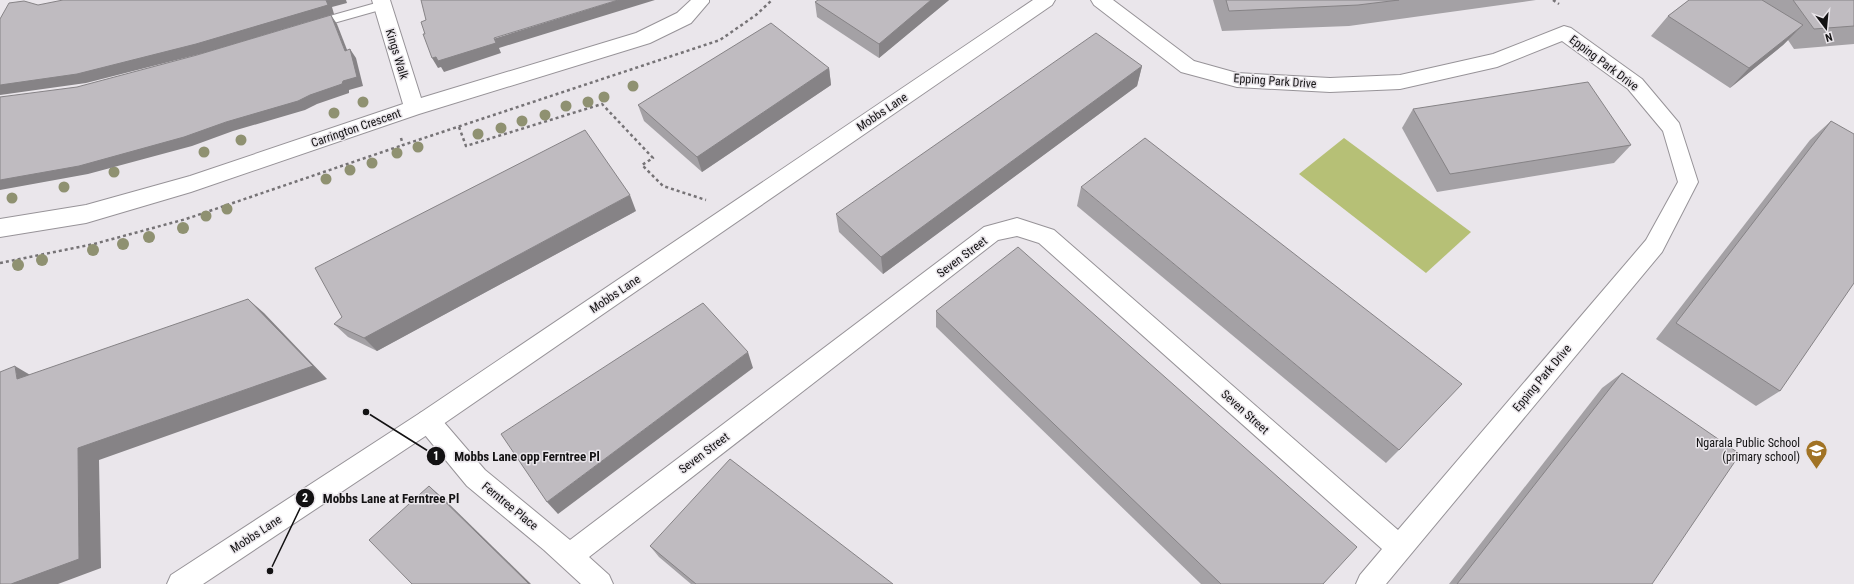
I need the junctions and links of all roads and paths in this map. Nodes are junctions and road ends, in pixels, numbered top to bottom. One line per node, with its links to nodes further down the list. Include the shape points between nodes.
1 (700, 0): 8 (street, Carrington Crescent, via 684,18 643,38)
2 (1046, 0): 14 (street, Mobbs Lane)
3 (1100, 0): 15 (street, Epping Park Drive, via 1188,67 1237,80 1330,85 1400,82 1497,60 1564,33 1635,84 1672,128 1688,182 1654,246)
4 (1553, 0): 6 (path)
5 (382, 2): 7 (lane); 8 (street, Kings Walk)
6 (1559, 4)
7 (302, 28)
8 (414, 108): 12 (street, Carrington Crescent, via 191,184 86,214)
9 (459, 127): 11 (path, via 466,146 602,104 653,158 642,165 663,186)
10 (403, 146): 13 (path, via 186,219 94,244)
11 (709, 200)
12 (0, 228)
13 (0, 263)
14 (428, 421): 16 (street, Ferntree Place, via 476,478); 17 (street, Mobbs Lane)
15 (1398, 548): 16 (street, Seven Street, via 1046,236 1017,227 992,233); 19 (street)
16 (570, 556): 18 (street, Ferntree Place)
17 (180, 584)
18 (600, 584)
19 (1369, 584)

